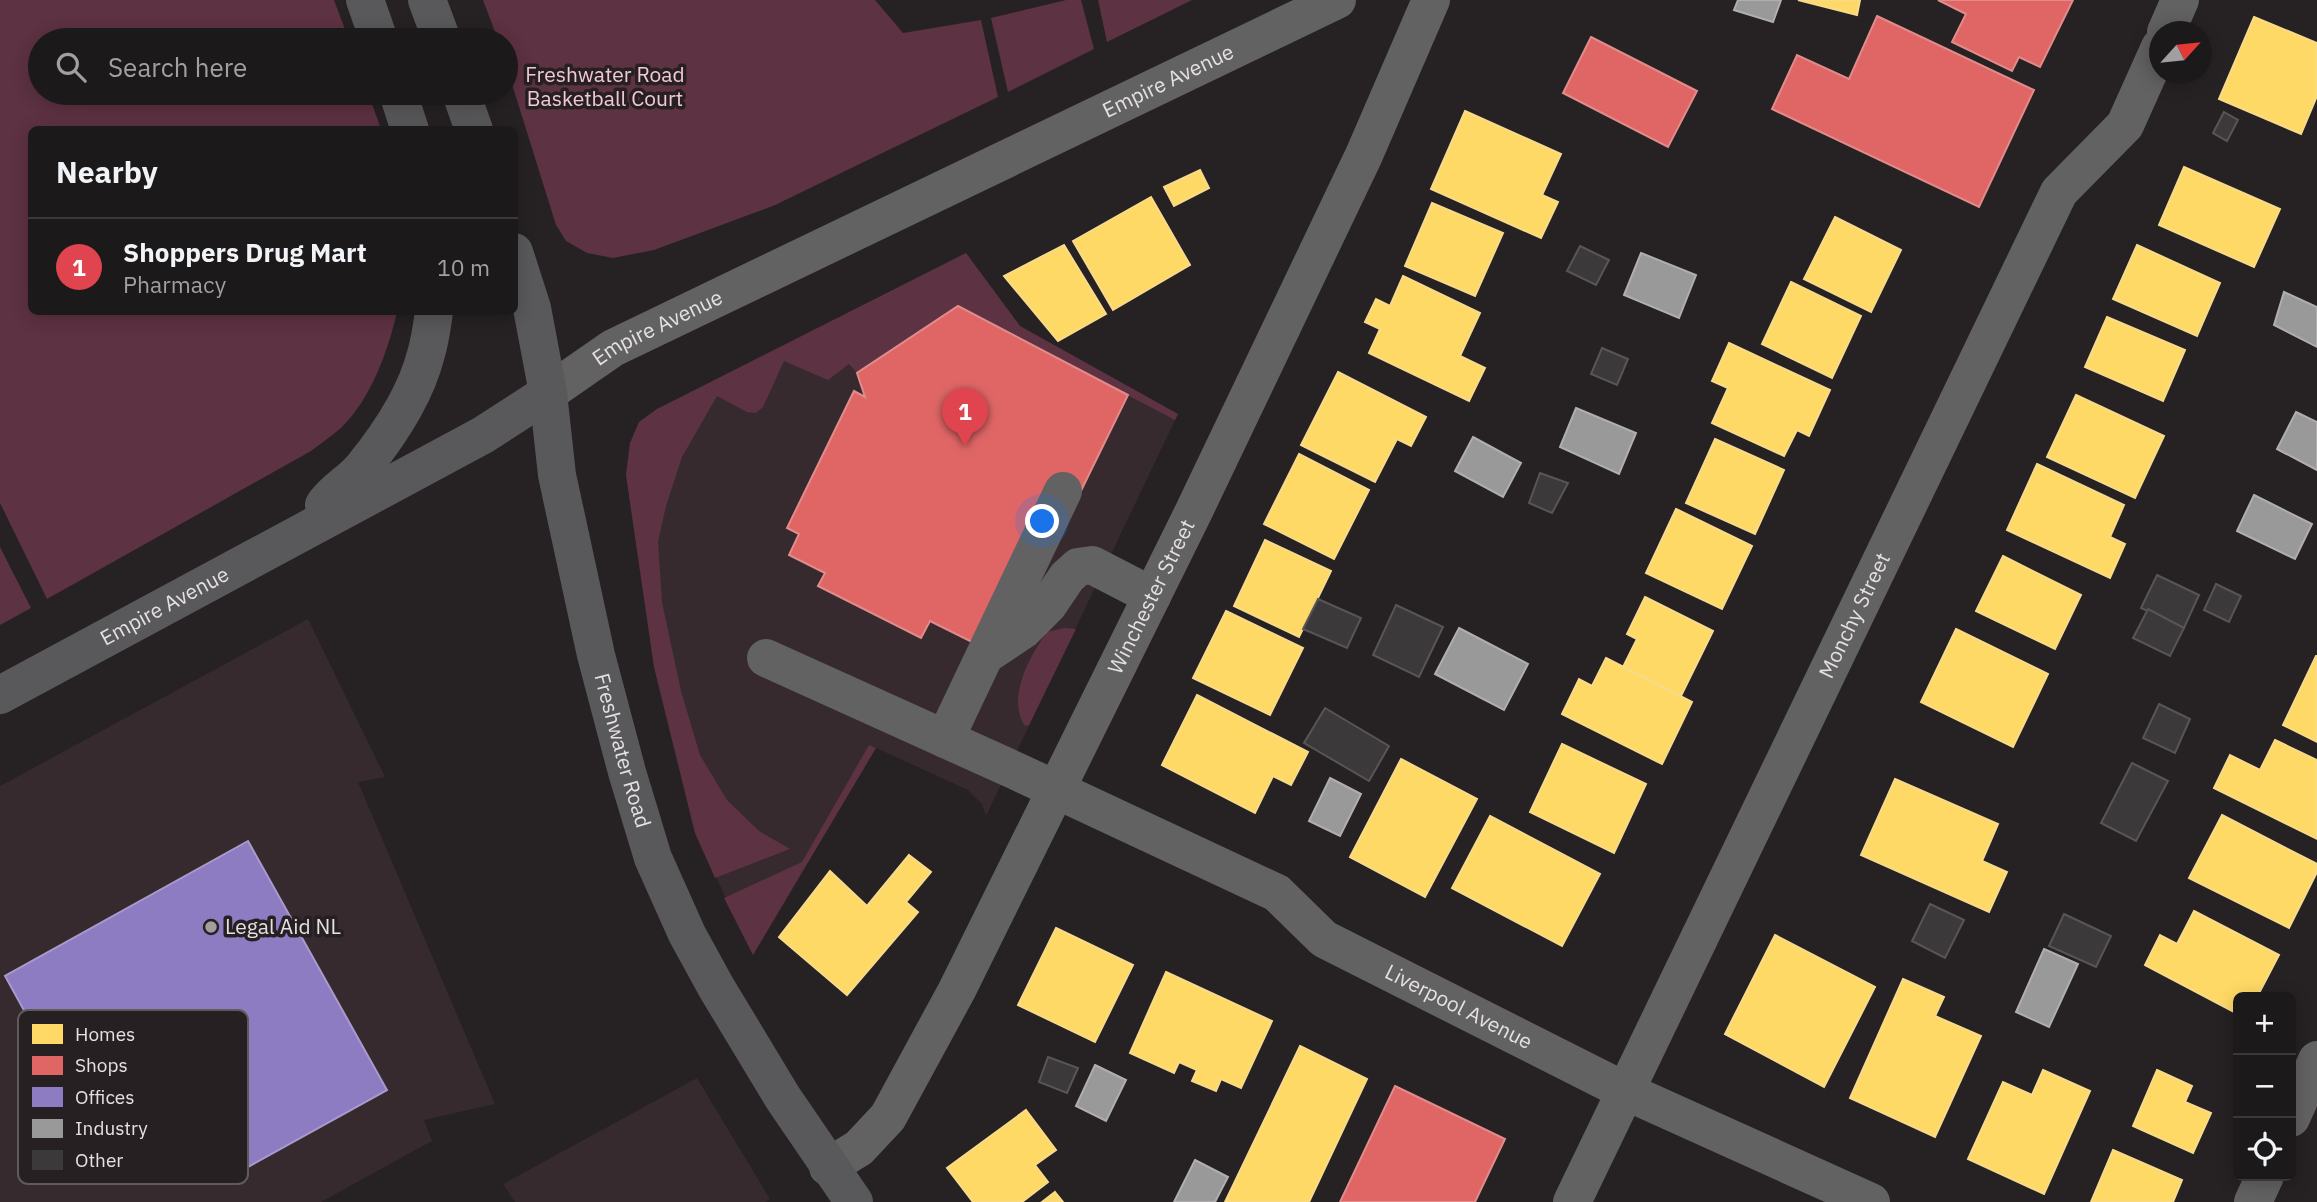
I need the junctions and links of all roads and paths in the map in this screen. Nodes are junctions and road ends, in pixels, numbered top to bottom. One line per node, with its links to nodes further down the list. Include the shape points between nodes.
1 (365, 0): 7 (main road)
2 (427, 0): 8 (main road)
3 (1336, 0): 16 (street, Empire Avenue, via 613,348)
4 (1431, 0): 19 (street, Winchester Street, via 1364,155)
5 (2180, 0): 6 (street)
6 (2171, 21)
7 (375, 28)
8 (438, 28)
9 (2149, 71): 26 (street, Monchy Street, via 2124,125 2059,192)
10 (402, 105): 12 (main road)
11 (465, 105): 13 (main road)
12 (409, 126)
13 (473, 126)
14 (518, 264): 16 (main road, Freshwater Road, via 532,308)
15 (433, 315): 18 (main road, via 426,355 392,426 361,470 329,497)
16 (548, 393): 18 (main road, Empire Avenue, via 482,435); 28 (main road, Freshwater Road, via 557,475 596,655 653,858 716,987)
17 (1063, 491): 20 (street)
18 (306, 529): 22 (main road, Empire Avenue)
19 (1152, 596): 20 (street, via 1092,565 1078,567 1023,630); 24 (street, Winchester Street)
20 (985, 655): 23 (street)
21 (766, 658): 23 (street, Liverpool Avenue)
22 (0, 695)
23 (945, 739): 24 (street, Liverpool Avenue)
24 (1058, 790): 26 (street, Liverpool Avenue, via 1277,893 1324,939); 28 (street, Winchester Street, via 888,1117 859,1148)
25 (2317, 1060): 27 (street)
26 (1625, 1090): 31 (street, Monchy Street); 32 (street, Liverpool Avenue)
27 (2296, 1107)
28 (828, 1167): 30 (main road, Freshwater Road)
29 (2263, 1181): 33 (street)
30 (854, 1202)
31 (1572, 1202)
32 (1871, 1202)
33 (2253, 1202)

